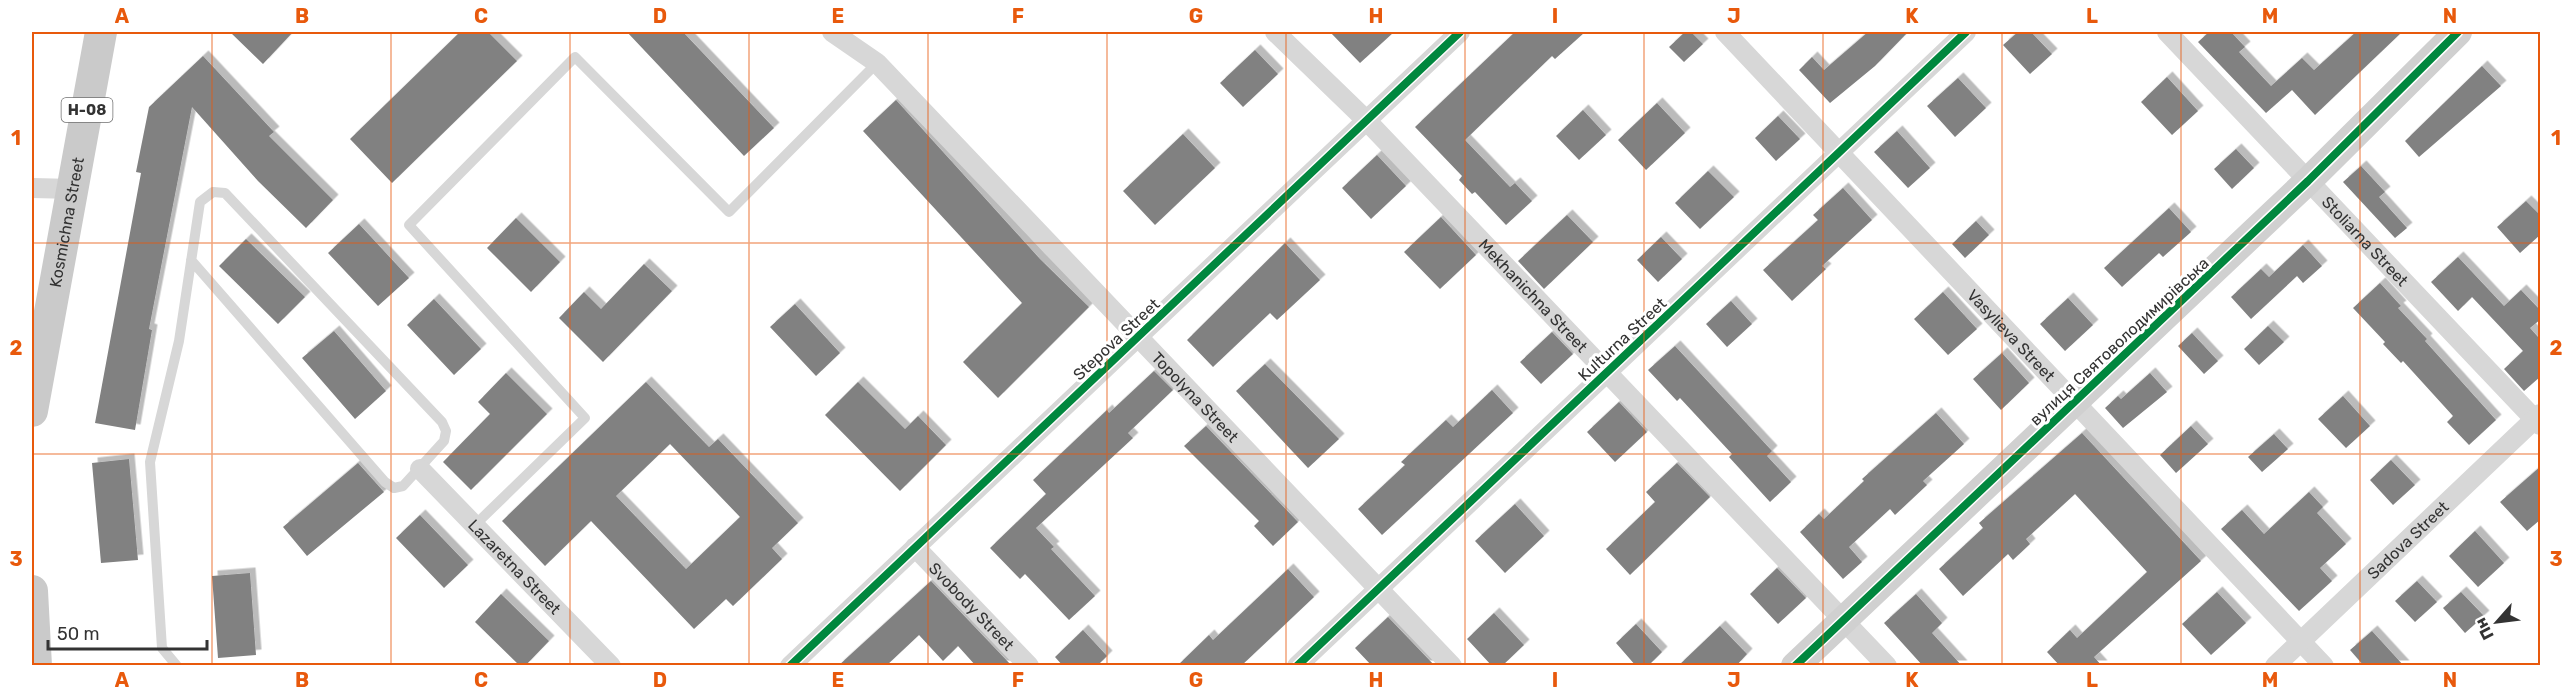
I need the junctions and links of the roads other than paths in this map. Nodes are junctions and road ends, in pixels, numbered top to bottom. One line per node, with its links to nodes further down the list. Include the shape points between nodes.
1 (100, 32): 14 (main road, Kosmichna Street / Н-08)
2 (832, 32): 9 (street, Topolyna Street)
3 (1275, 32): 10 (street, Mekhanichna Street)
4 (1460, 32): 10 (street, Stepova Street)
5 (1725, 32): 11 (street, Vasylieva Street)
6 (1966, 32): 11 (street, Kulturna Street)
7 (2167, 32): 12 (street, Stoliarna Street)
8 (2458, 32): 12 (street, вулиця Святоволодимирівська)
9 (877, 63): 16 (street, Topolyna Street); 22 (lane, via 729,212 575,57 409,225 585,418)
10 (1366, 120): 16 (street, Stepova Street); 17 (street, Mekhanichna Street)
11 (1839, 152): 17 (street, Kulturna Street); 18 (street, Vasylieva Street)
12 (2308, 180): 18 (street, вулиця Святоволодимирівська); 20 (street, Stoliarna Street)
13 (32, 188): 14 (street)
14 (74, 189): 19 (main road, Kosmichna Street / Н-08)
15 (191, 260): 21 (lane, via 385,482 394,488 403,486); 21 (lane, via 200,202 213,192 225,193 441,422 446,431 444,441); 29 (lane, via 179,341 150,462 162,648)
16 (1137, 337): 23 (street, Stepova Street); 24 (street, Topolyna Street)
17 (1607, 372): 24 (street, Kulturna Street); 26 (street, Mekhanichna Street)
18 (2074, 402): 26 (street, вулиця Святоволодимирівська); 27 (street, Vasylieva Street)
19 (32, 411)
20 (2539, 419): 27 (street, Sadova Street)
21 (420, 468): 22 (street, Lazaretna Street)
22 (476, 524): 30 (street, Lazaretna Street)
23 (915, 547): 31 (street, Stepova Street); 32 (street, Svobody Street)
24 (1378, 588): 33 (street, Kulturna Street); 34 (street, Topolyna Street)
25 (32, 591): 28 (main road)
26 (1844, 620): 35 (street, вулиця Святоволодимирівська); 36 (street, Mekhanichna Street)
27 (2301, 641): 37 (street, Sadova Street); 38 (street, Vasylieva Street)
28 (36, 666)
29 (177, 666)
30 (611, 666)
31 (790, 666)
32 (1029, 666)
33 (1297, 666)
34 (1452, 666)
35 (1795, 666)
36 (1887, 666)
37 (2275, 666)
38 (2324, 666)

